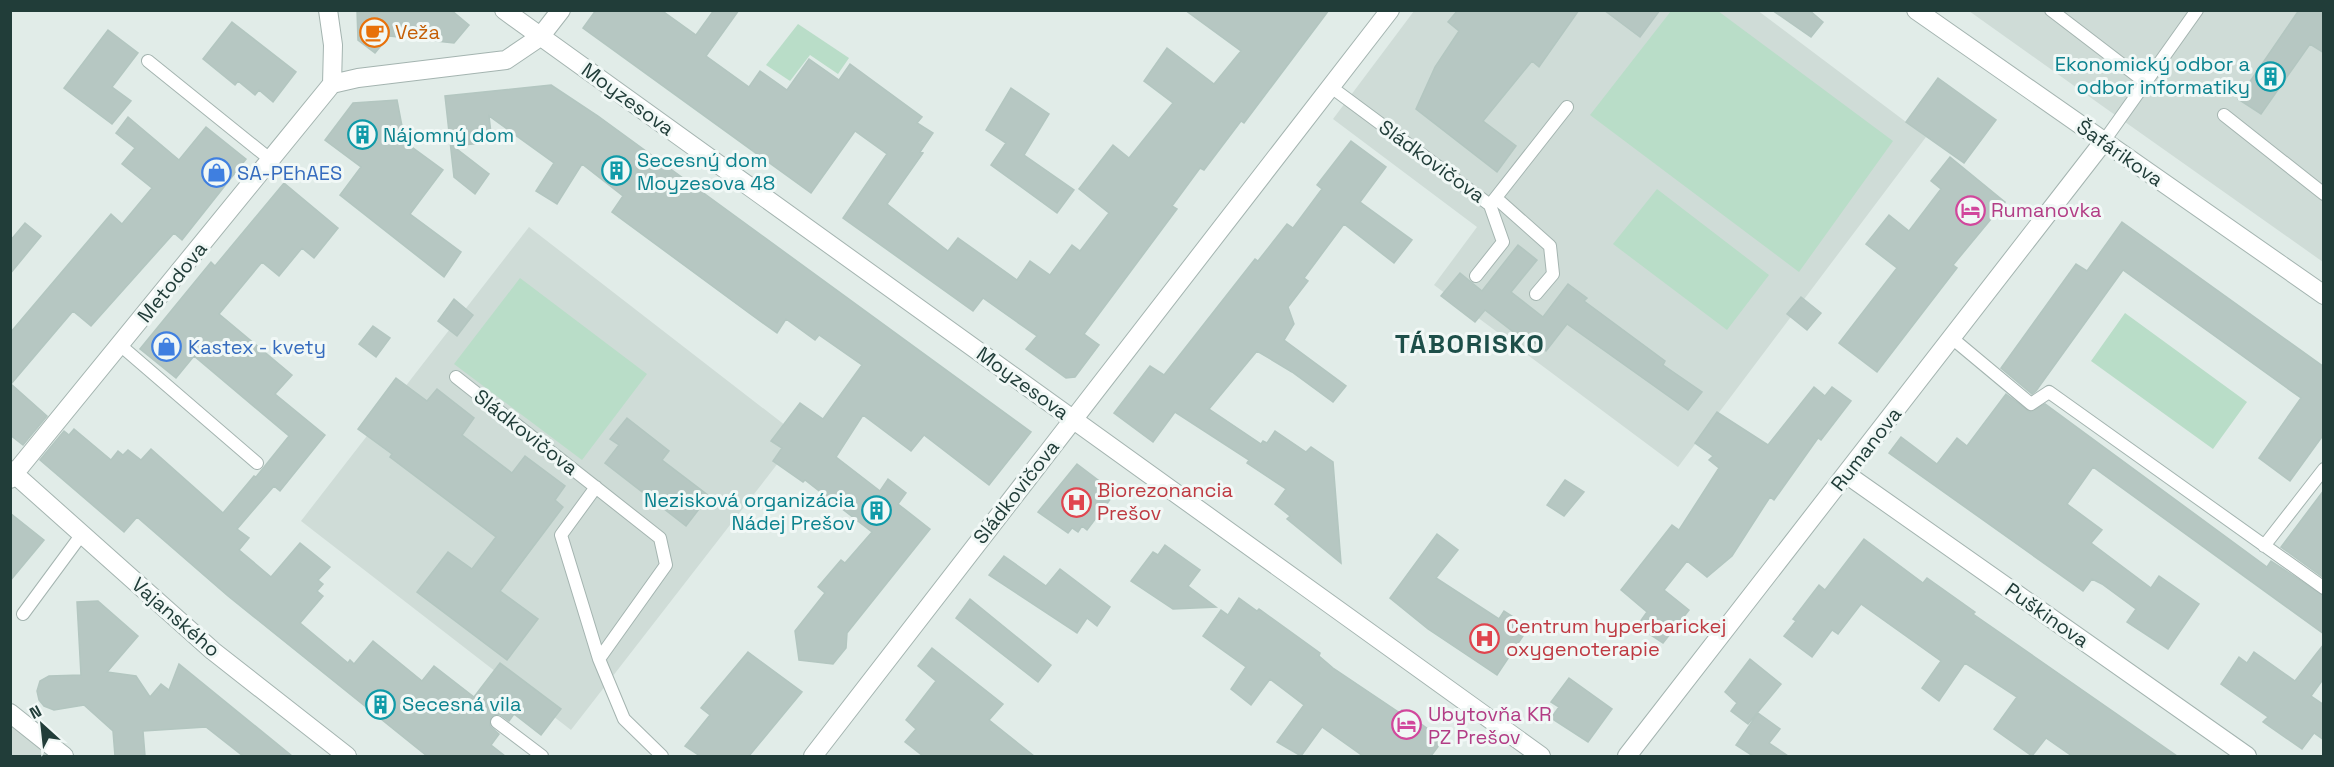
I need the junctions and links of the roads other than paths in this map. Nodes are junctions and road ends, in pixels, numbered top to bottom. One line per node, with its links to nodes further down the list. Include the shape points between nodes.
1 (328, 10): 11 (street)
2 (504, 10): 8 (street, Moyzesova)
3 (561, 10): 8 (street)
4 (1390, 10): 12 (street, Sládkovičova)
5 (1916, 10): 15 (street, Šafárikova)
6 (2051, 10): 10 (lane)
7 (2197, 10): 10 (lane)
8 (540, 37): 11 (street, via 506,60); 25 (street, Moyzesova)
9 (148, 61): 16 (lane)
10 (2145, 82): 15 (lane)
11 (333, 84): 16 (street, Metodova)
12 (1331, 87): 18 (lane, Sládkovičova); 25 (street, Sládkovičova)
13 (1568, 107): 18 (lane, Sládkovičova)
14 (2224, 115): 17 (lane)
15 (2104, 141): 21 (street, Šafárikova); 22 (street, Rumanova)
16 (271, 160): 23 (street, Metodova)
17 (2324, 194)
18 (1493, 201): 19 (lane, via 1503,242); 20 (lane, via 1550,246 1553,273)
19 (1476, 276)
20 (1536, 294)
21 (2324, 295)
22 (1953, 339): 29 (street, Rumanova); 32 (lane, via 2031,404 2049,392)
23 (120, 345): 26 (lane); 28 (street, Metodova)
24 (456, 377): 30 (lane, Sládkovičova)
25 (1073, 419): 42 (street, Sládkovičova); 43 (street, Moyzesova)
26 (257, 463)
27 (2324, 469): 32 (lane)
28 (12, 474): 31 (street, Vajanského)
29 (1846, 474): 44 (street, Rumanova); 45 (street, Puškinova)
30 (596, 487): 35 (lane, Sládkovičova, via 561,535); 35 (lane, Sládkovičova, via 660,538 666,565)
31 (82, 534): 34 (lane); 39 (street, Vajanského, via 213,651)
32 (2264, 546): 33 (lane)
33 (2324, 588)
34 (23, 614)
35 (599, 659): 41 (lane, Sládkovičova, via 624,719)
36 (10, 713): 38 (street)
37 (497, 722): 40 (lane)
38 (64, 756)
39 (347, 756)
40 (543, 756)
41 (662, 756)
42 (813, 756)
43 (1541, 756)
44 (1627, 756)
45 (2247, 756)

